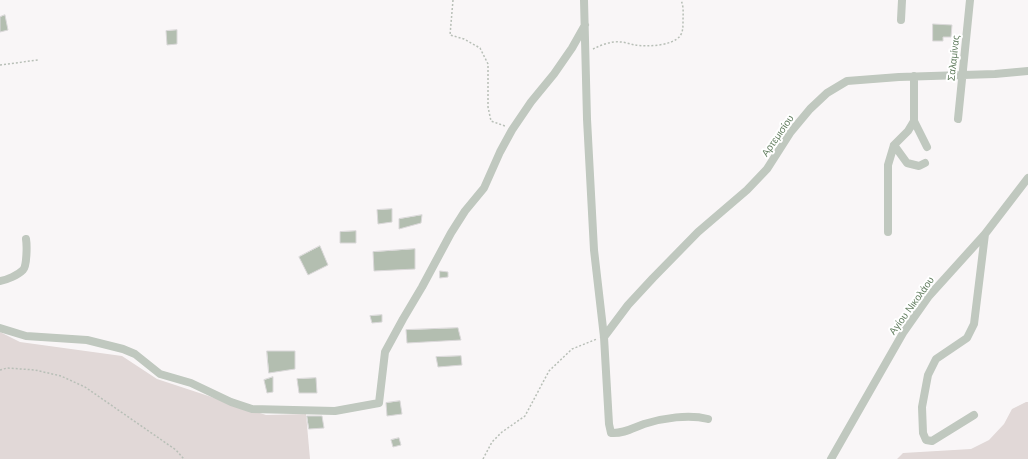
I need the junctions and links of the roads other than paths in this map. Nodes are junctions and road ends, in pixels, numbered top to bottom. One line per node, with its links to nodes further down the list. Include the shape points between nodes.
1 (584, 0): 5 (street)
2 (902, 0): 4 (street)
3 (970, 0): 7 (street, Σαλαμίνας)
4 (901, 20)
5 (585, 25): 19 (street, via 554,74 512,130 484,188 451,233 385,352 379,403 335,411 252,409 191,383 160,374 136,354 123,349 87,340 26,336); 20 (street, via 594,250)
6 (1028, 71): 7 (street, Αρτεμισίου)
7 (962, 75): 8 (street, Αρτεμισίου); 9 (street, Σαλαμίνας)
8 (914, 76): 10 (street); 20 (street, Αρτεμισίου, via 847,81 828,93 810,109 790,133 767,169 747,190 698,232 653,278)
9 (958, 119)
10 (914, 121): 11 (street); 12 (street)
11 (894, 145): 13 (street, via 907,163 919,166); 15 (street, via 888,165)
12 (927, 147)
13 (925, 163)
14 (1028, 178): 16 (street, Αγίου Νικολάου)
15 (888, 232)
16 (985, 234): 21 (street, via 974,324 967,338 936,358 928,375 922,407 923,433 926,440 932,441); 23 (street, Αγίου Νικολάου, via 929,296 903,333)
17 (26, 239): 18 (street, via 23,270)
18 (0, 281)
19 (0, 328)
20 (604, 337): 22 (street, via 611,433 618,434 646,423 671,418)
21 (974, 415)
22 (708, 419)
23 (831, 459)

